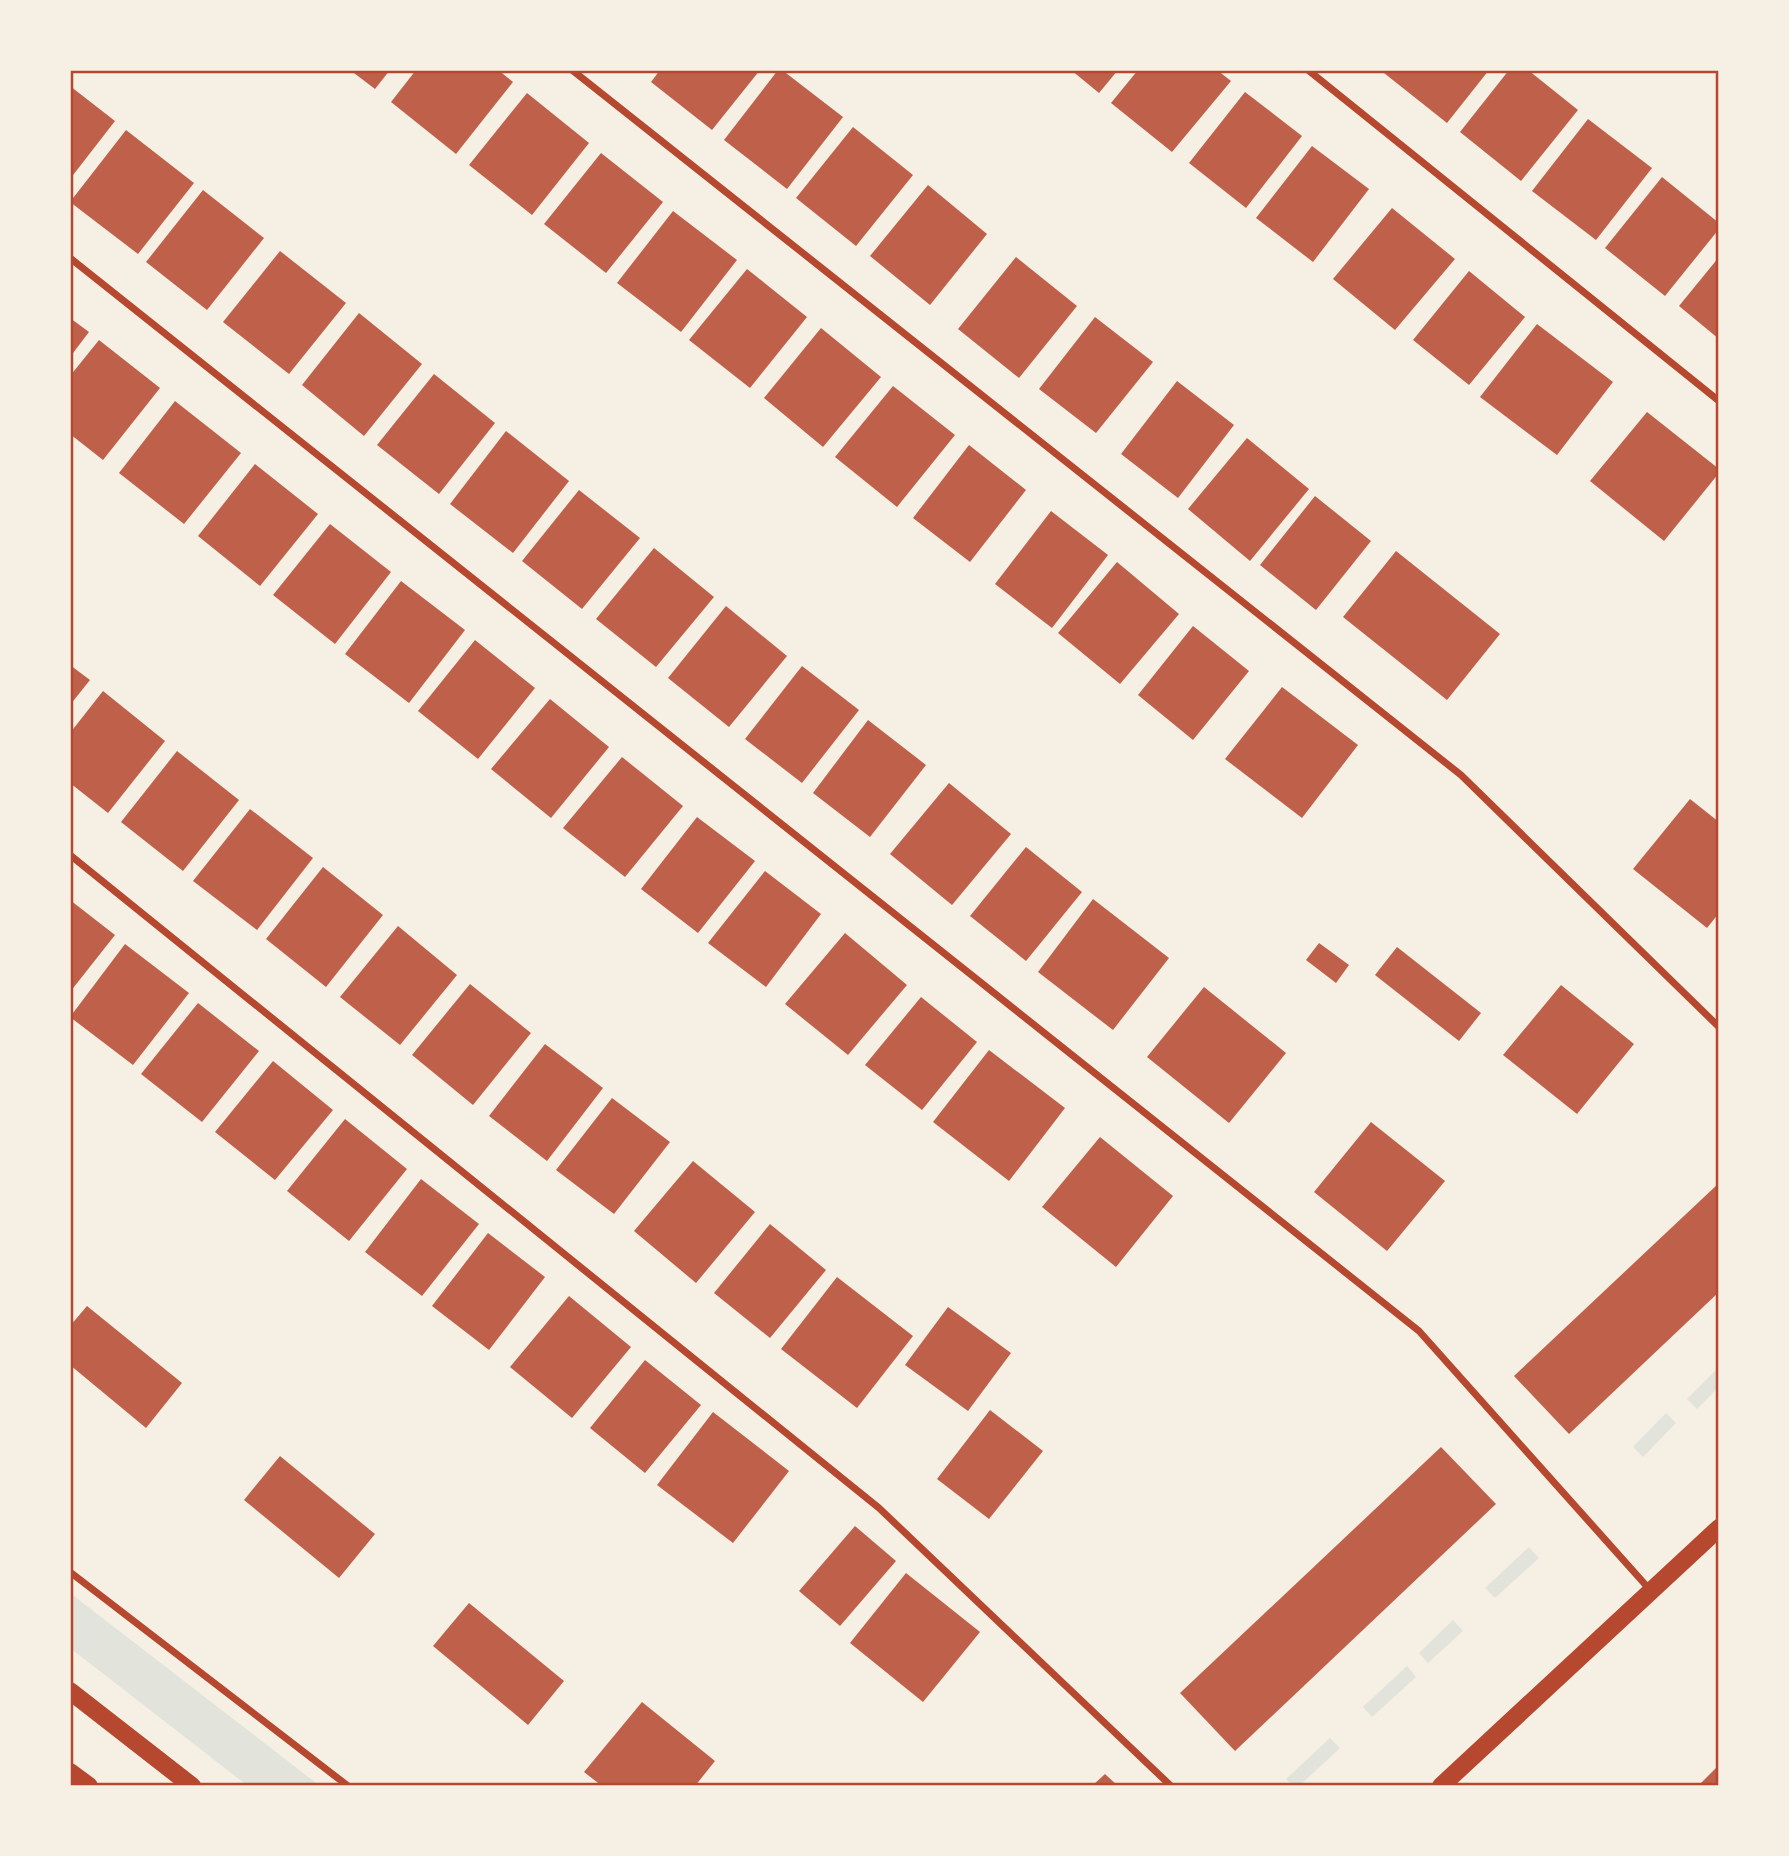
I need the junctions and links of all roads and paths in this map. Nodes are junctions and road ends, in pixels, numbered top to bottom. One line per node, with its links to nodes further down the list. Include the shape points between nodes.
1 (572, 70): 6 (street, via 1461,775)
2 (1308, 70): 4 (street)
3 (70, 258): 9 (street, via 1419,1331)
4 (1719, 401)
5 (70, 855): 15 (street, via 879,1508)
6 (1718, 1027)
7 (1719, 1528): 9 (main road)
8 (70, 1572): 14 (street)
9 (1651, 1591): 16 (main road)
10 (70, 1691): 13 (main road)
11 (70, 1772): 12 (main road)
12 (89, 1786)
13 (192, 1786)
14 (348, 1786)
15 (1171, 1786)
16 (1441, 1786)

